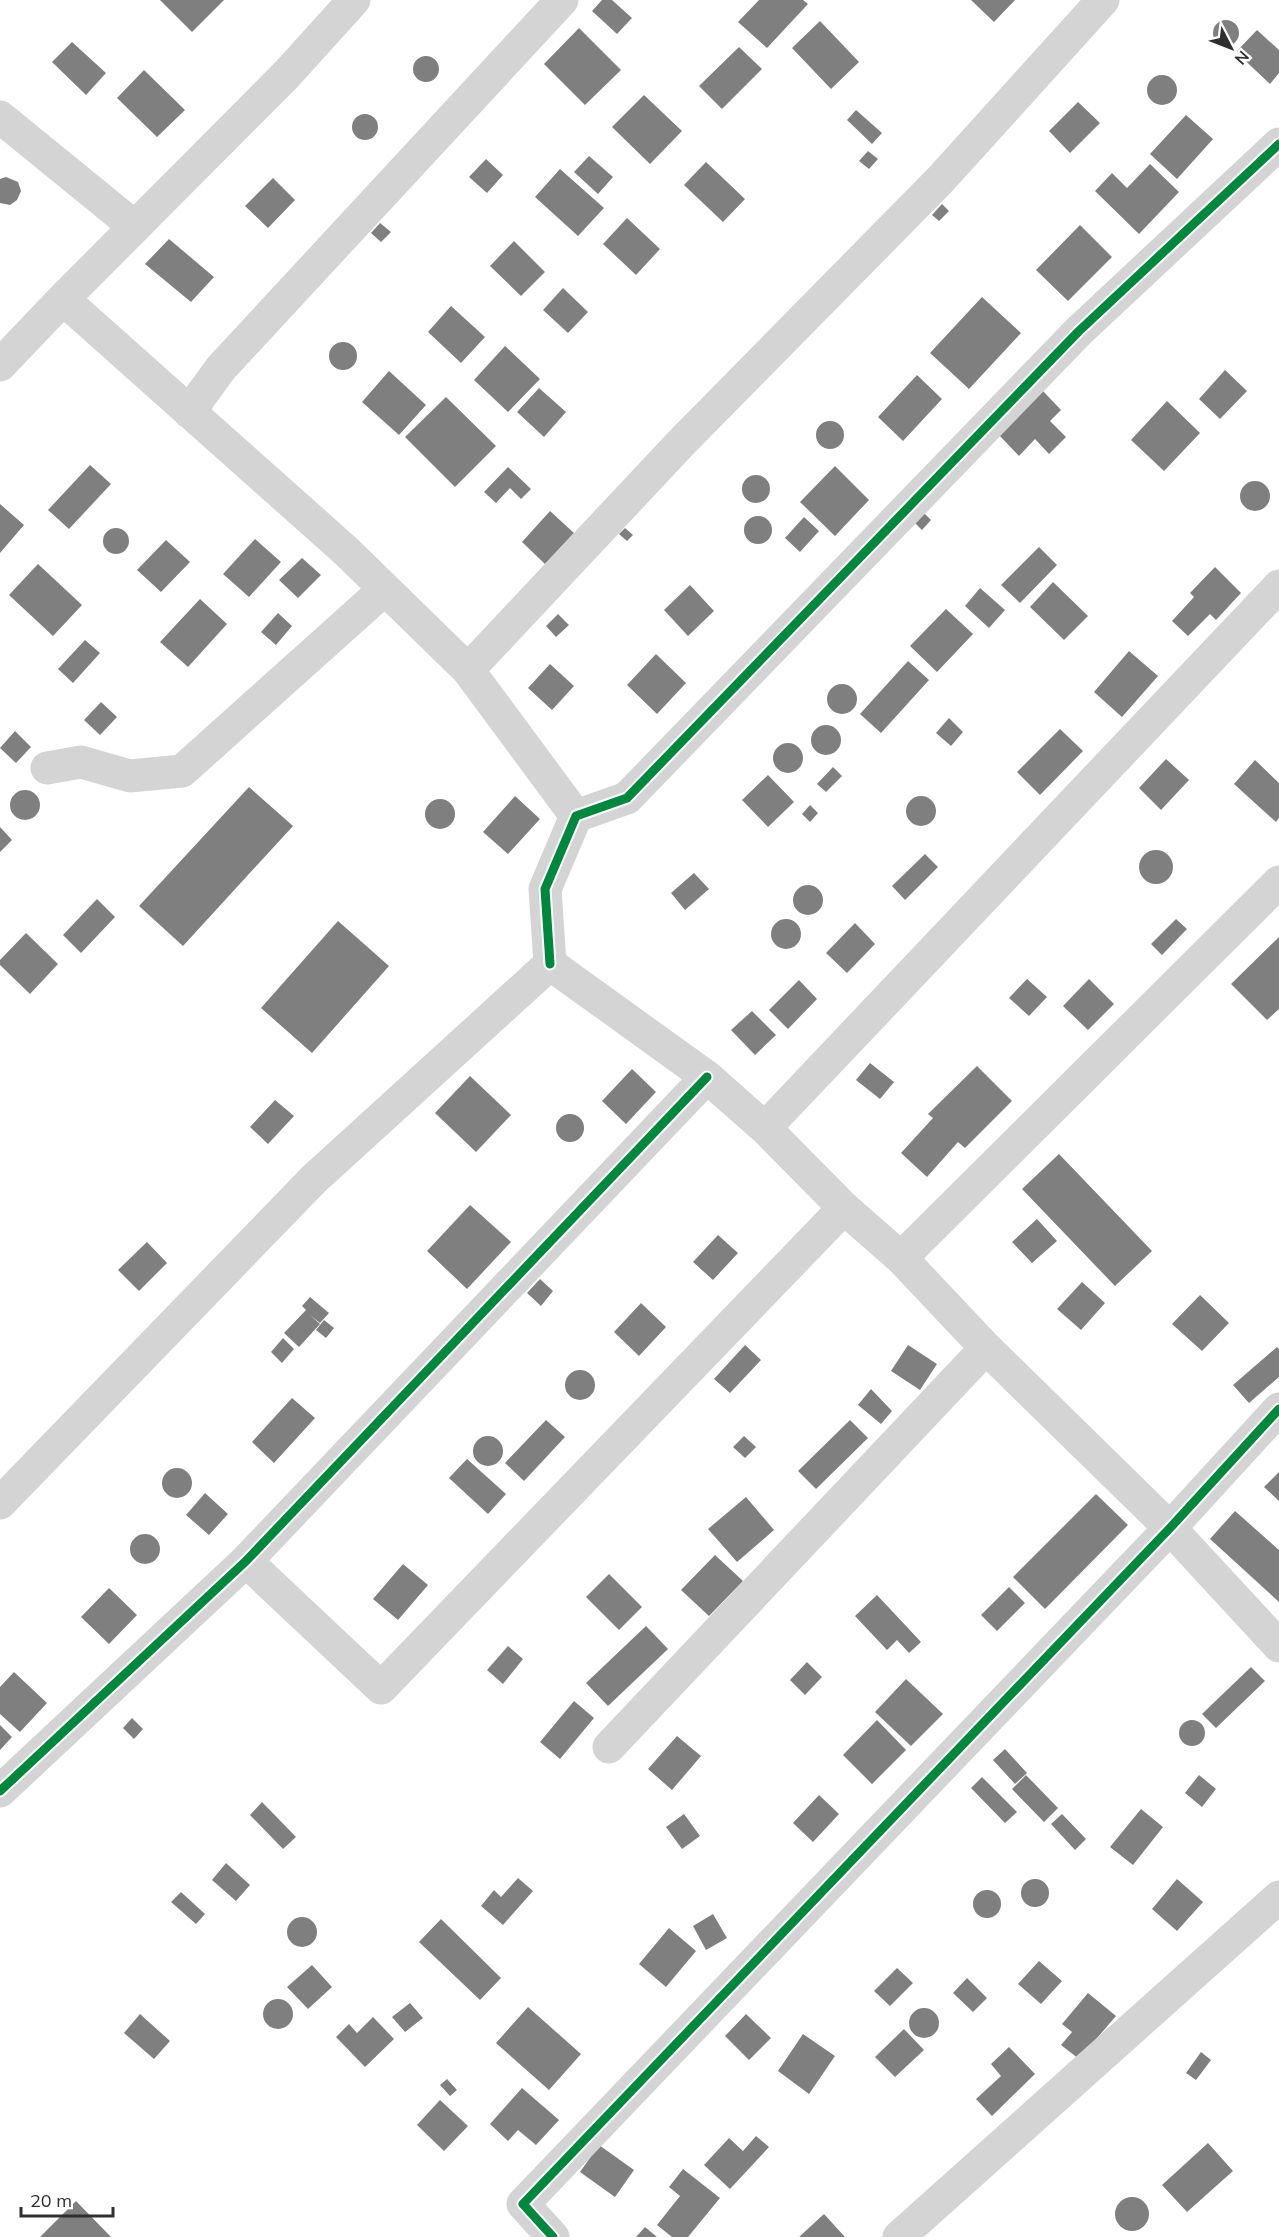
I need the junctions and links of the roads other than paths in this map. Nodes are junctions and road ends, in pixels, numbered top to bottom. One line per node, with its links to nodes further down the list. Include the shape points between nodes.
1 (354, 0): 6 (street)
2 (562, 0): 9 (street, via 221,368)
3 (1103, 0): 12 (street, via 941,180 680,444)
4 (0, 117): 6 (street)
5 (1279, 144): 14 (street, via 1079,332 627,798)
6 (135, 227): 7 (street)
7 (63, 299): 8 (street); 9 (street)
8 (0, 365)
9 (189, 412): 11 (street)
10 (1279, 586): 18 (street)
11 (385, 589): 12 (street); 13 (street, via 182,771 130,776 81,762)
12 (468, 670): 14 (street)
13 (47, 768)
14 (576, 816): 16 (street, via 545,889)
15 (1279, 882): 20 (street)
16 (550, 964): 17 (street); 23 (street, via 314,1179)
17 (707, 1077): 18 (street); 25 (street)
18 (765, 1128): 19 (street)
19 (844, 1208): 20 (street); 25 (street, via 381,1688)
20 (901, 1258): 21 (street)
21 (986, 1348): 24 (street); 27 (street)
22 (1279, 1409): 24 (street)
23 (0, 1503)
24 (1170, 1528): 26 (street); 30 (street, via 523,2204)
25 (246, 1561): 28 (street)
26 (1279, 1646)
27 (609, 1747)
28 (0, 1791)
29 (1279, 1897): 31 (street)
30 (553, 2237)
31 (899, 2237)

